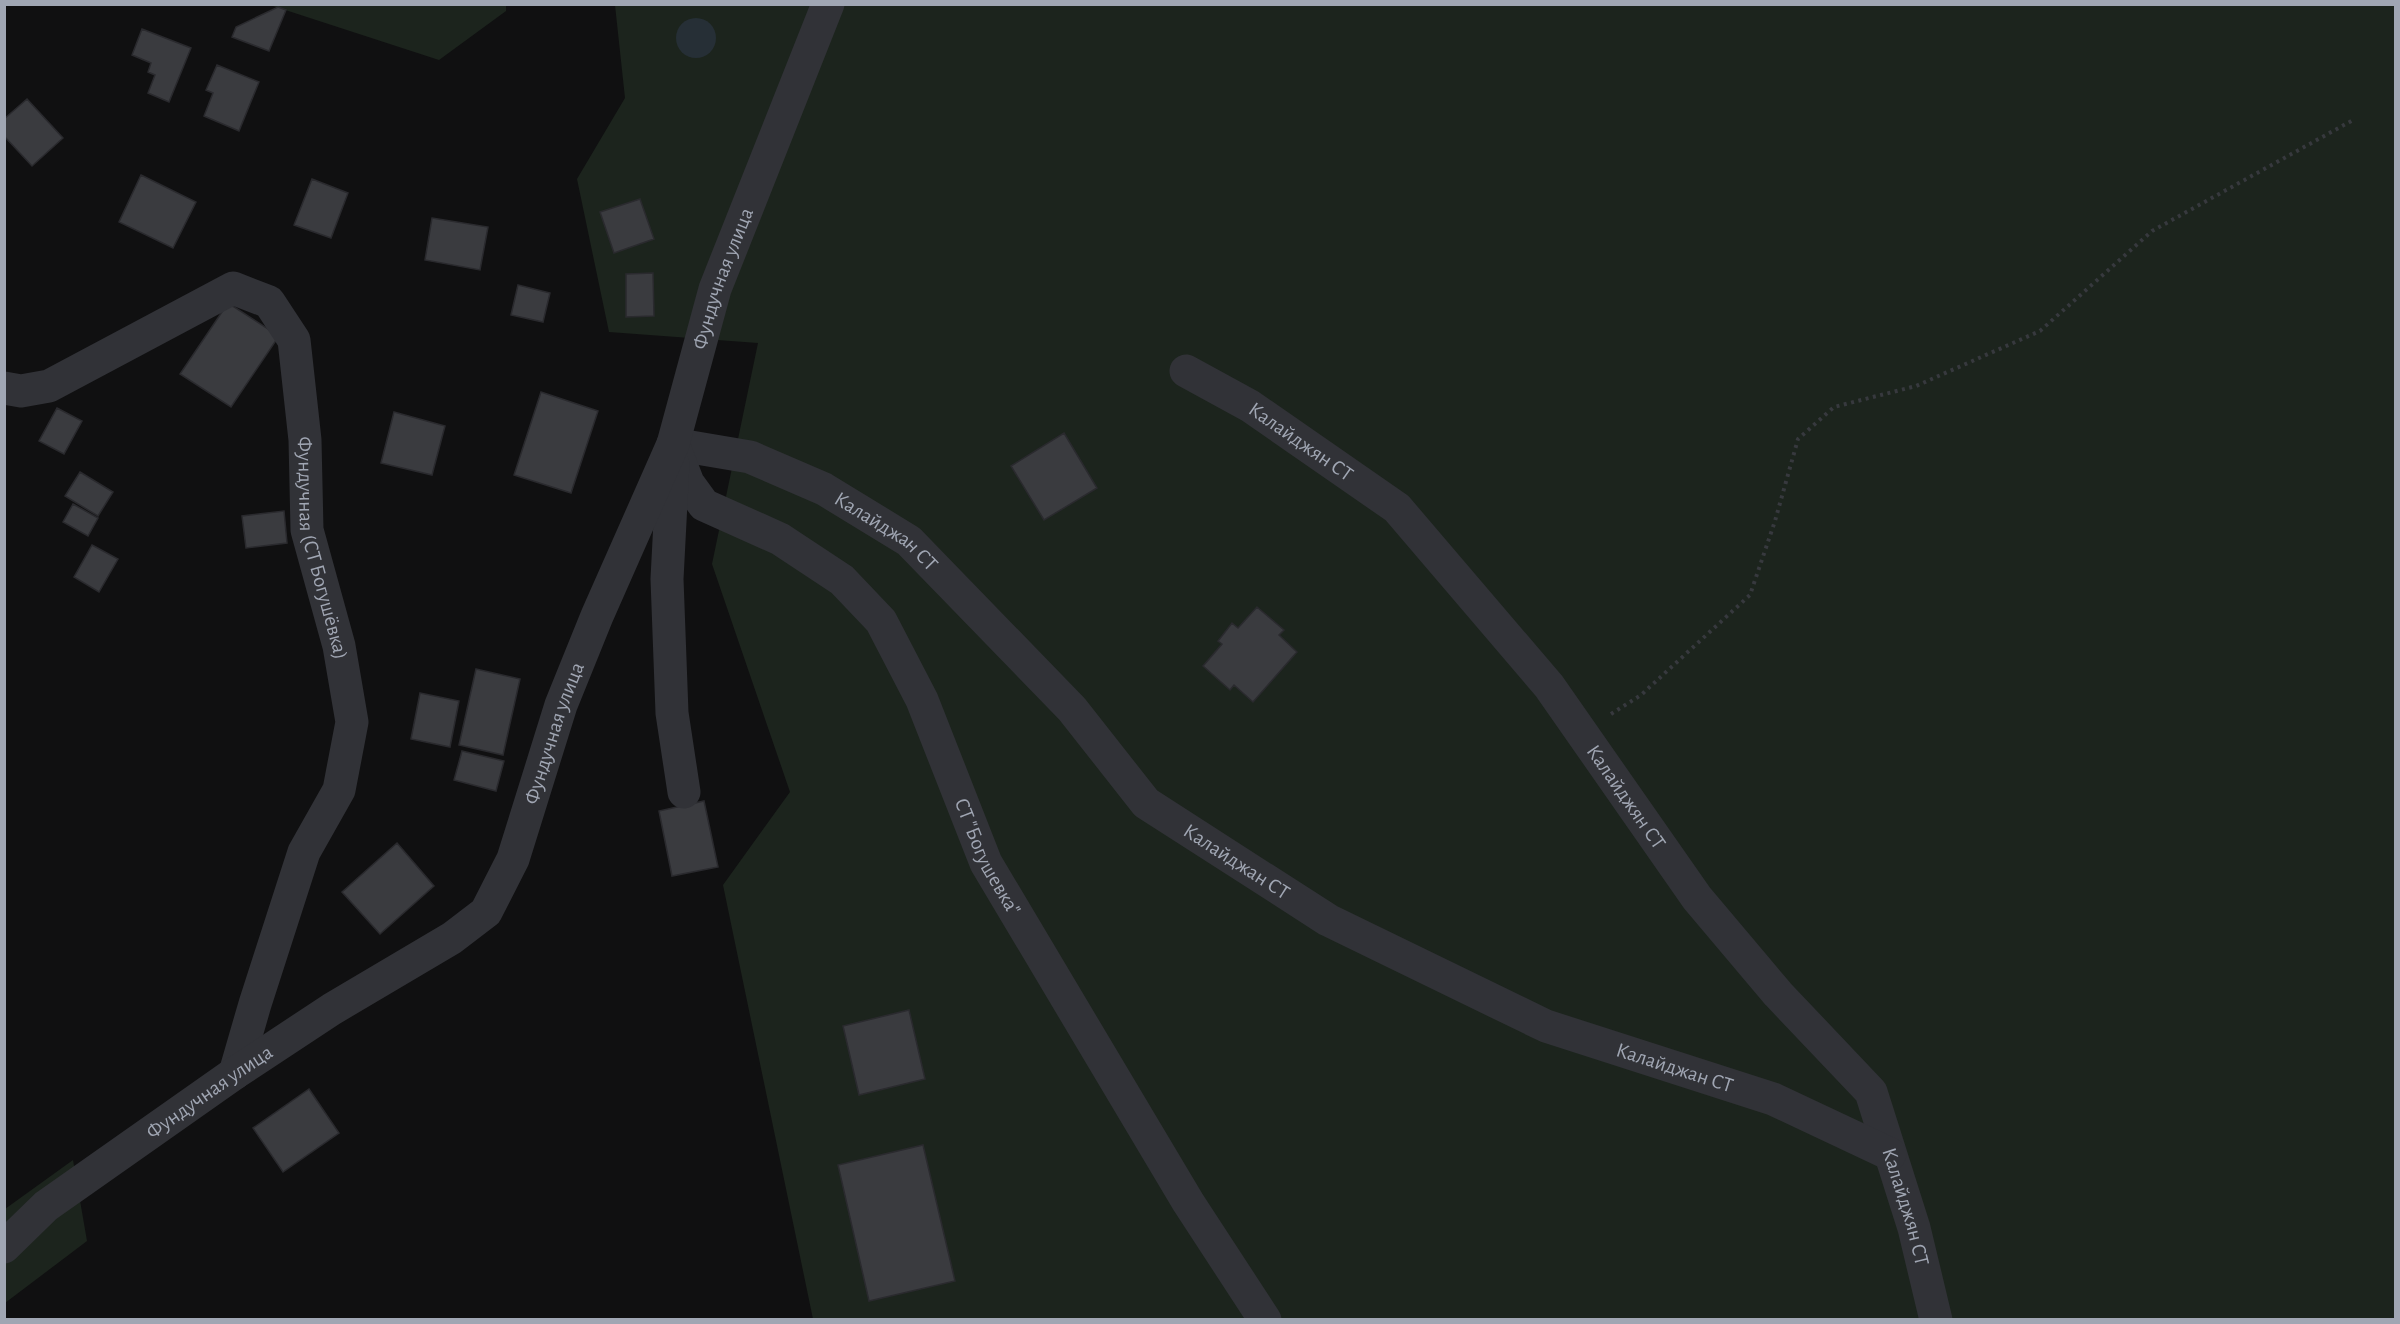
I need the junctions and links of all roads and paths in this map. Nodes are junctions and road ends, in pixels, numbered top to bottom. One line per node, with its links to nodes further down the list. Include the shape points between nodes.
1 (828, 4): 5 (street, Фундучная улица, via 715,289)
2 (2353, 120): 6 (path, via 2152,231 2040,331 1916,386 1834,407 1798,440 1750,595 1641,695)
3 (1186, 371): 6 (street, Калайджян СТ, via 1250,406 1397,508 1549,686)
4 (4, 388): 8 (street, Фундучная (СТ Богушёвка), via 21,391 49,386 233,288 269,302 294,340 305,440 307,530 339,646 352,722 339,790 304,852)
5 (674, 444): 7 (street, via 667,579 672,713); 8 (street, Фундучная улица, via 561,705 513,859 486,912 452,938 332,1009); 9 (street, Калайджан СТ, via 750,457 824,489 909,541 1072,709 1146,803 1328,920 1546,1026 1773,1099); 11 (street, СТ "Богушевка", via 688,483 704,505 780,539 807,556 842,580 881,621 922,700 986,862 1188,1202)
6 (1582, 731): 9 (street, Калайджян СТ, via 1697,898 1778,994 1870,1092)
7 (684, 792)
8 (235, 1073): 10 (street, Фундучная улица, via 46,1206)
9 (1890, 1154): 12 (street, Калайджян СТ, via 1914,1228)
10 (4, 1247)
11 (1265, 1320)
12 (1936, 1320)

